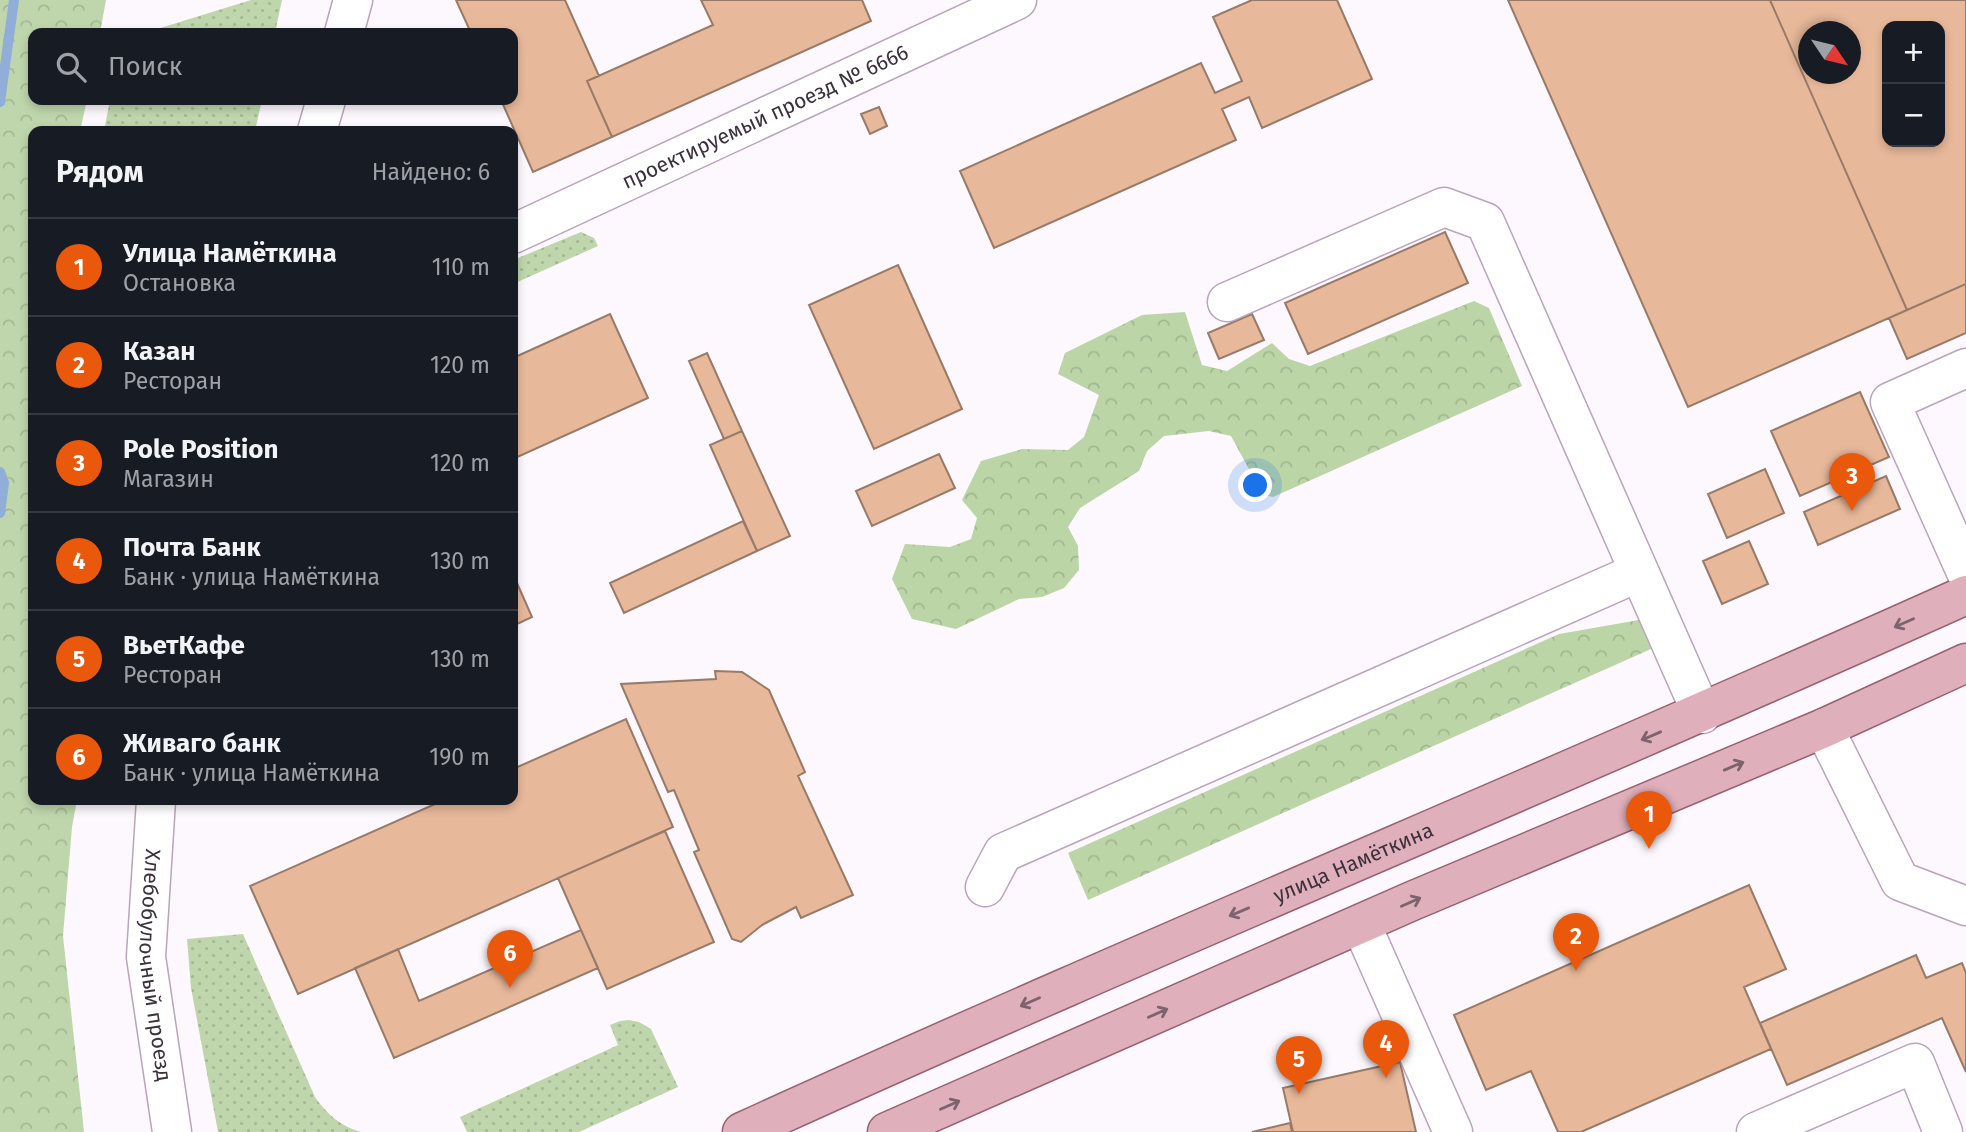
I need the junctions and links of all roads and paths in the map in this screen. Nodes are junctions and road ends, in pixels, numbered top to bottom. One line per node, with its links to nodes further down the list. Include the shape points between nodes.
1 (352, 0): 3 (street)
2 (1017, 0): 6 (street, проектируемый проезд № 6666)
3 (345, 28)
4 (325, 105): 5 (street)
5 (318, 126)
6 (518, 232)
7 (1227, 302): 9 (street, via 1444,206 1485,222)
8 (1966, 368): 10 (street, via 1890,402)
9 (1639, 572): 13 (street); 16 (street, via 1003,853)
10 (1966, 572)
11 (1966, 596): 13 (main road, улица Намёткина, one-way to 13)
12 (1966, 663): 14 (main road)
13 (1702, 714): 20 (main road, улица Намёткина, one-way to 20, via 941,1041)
14 (1824, 728): 17 (street, via 1900,881); 18 (main road, one-way to 14)
15 (156, 805): 19 (street, Хлебобулочный проезд, via 146,957)
16 (985, 887)
17 (1966, 906)
18 (1362, 924): 21 (main road, one-way to 18); 22 (street)
19 (172, 1132)
20 (742, 1132)
21 (887, 1132)
22 (1453, 1132)
23 (1756, 1132): 24 (street, via 1915,1063)
24 (1943, 1132)

